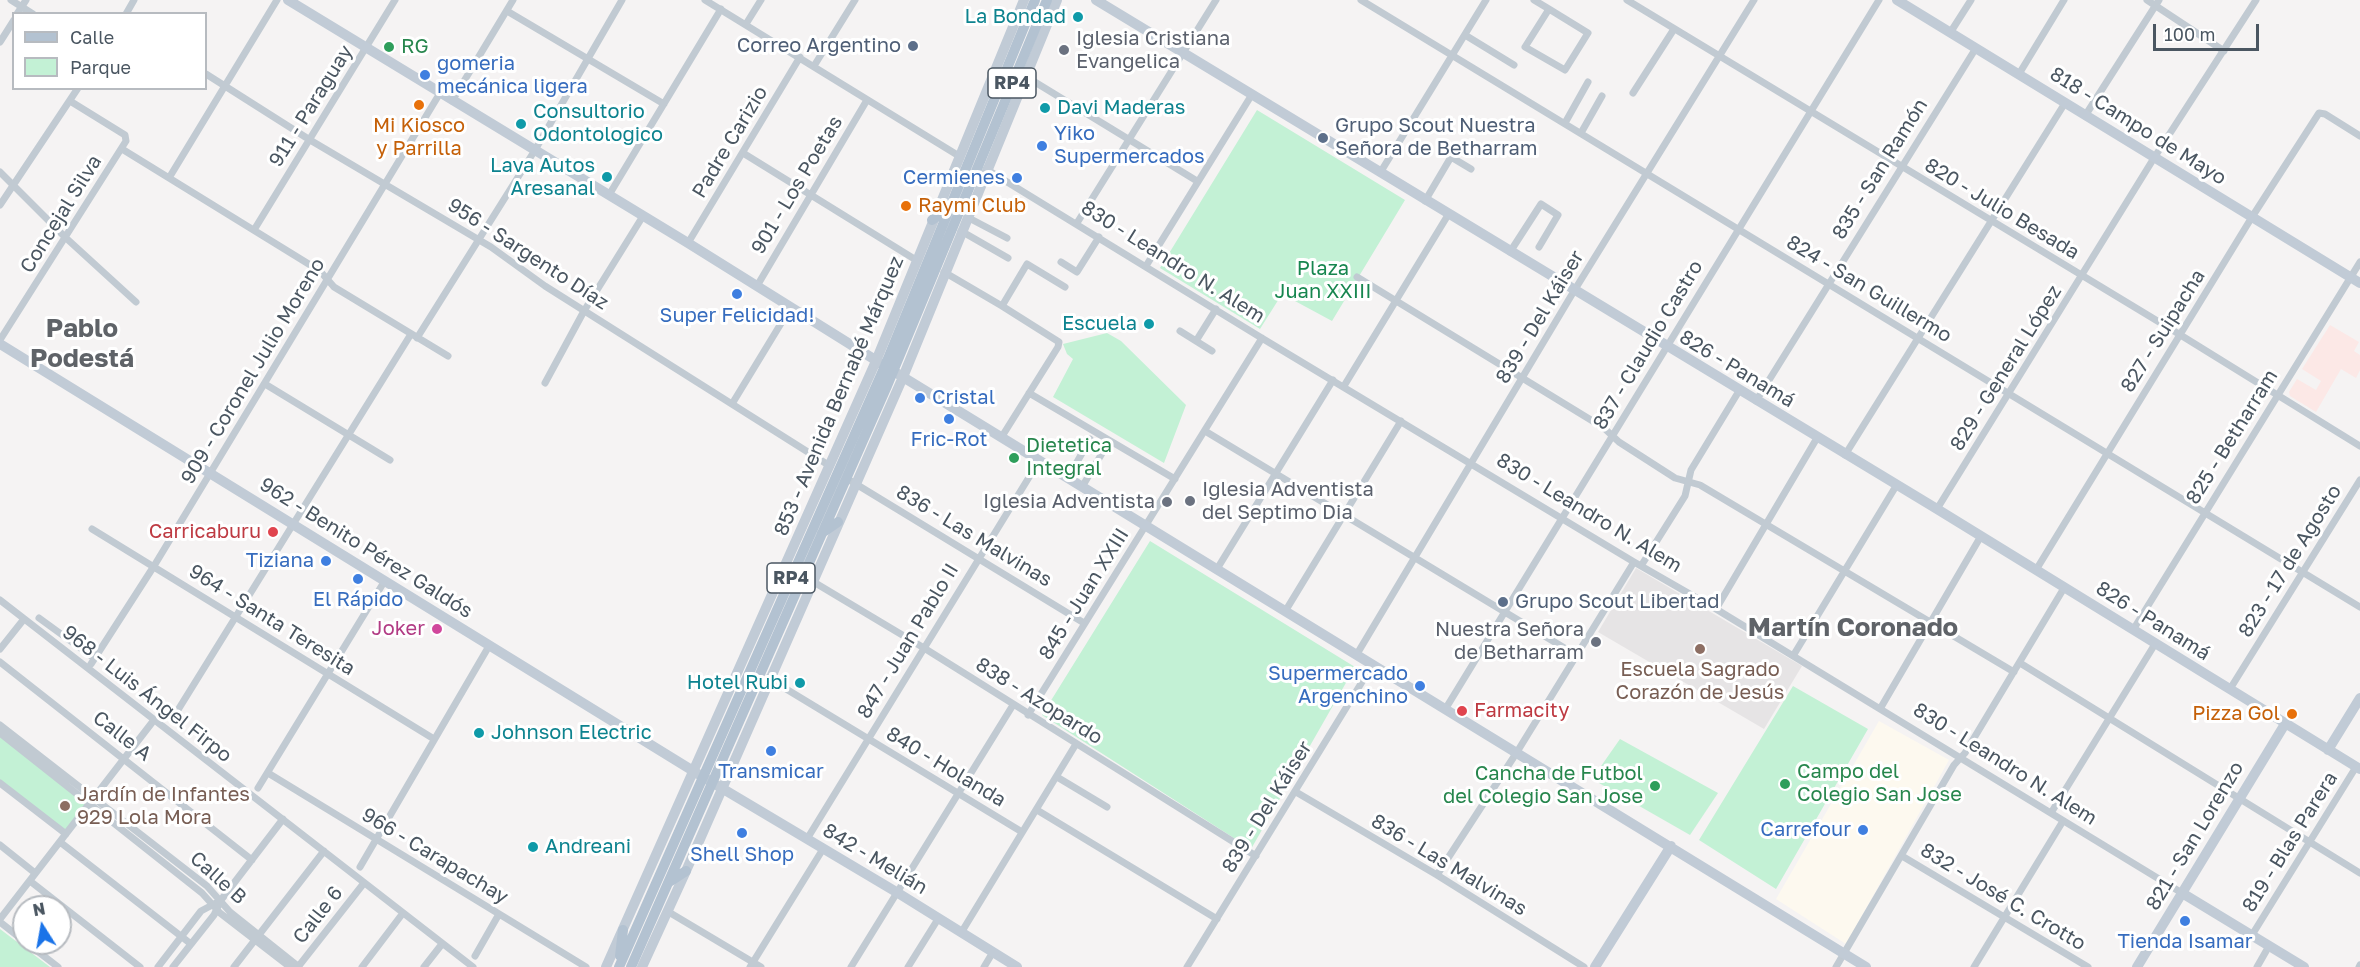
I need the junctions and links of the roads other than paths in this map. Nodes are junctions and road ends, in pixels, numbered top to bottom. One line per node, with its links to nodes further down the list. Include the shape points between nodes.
1 (11, 0): 28 (street)
2 (277, 0): 52 (street)
3 (288, 0): 38 (street)
4 (395, 0): 38 (street, 911 - Paraguay)
5 (513, 0): 31 (street)
6 (622, 0): 44 (street)
7 (705, 0): 29 (street)
8 (761, 0): 33 (street)
9 (855, 0): 47 (street)
10 (1024, 0): 73 (street, 853 - Avenida Bernabé Márquez)
11 (1035, 0): 89 (main road, 853 - Avenida Bernabé Márquez / RP4)
12 (1047, 0): 75 (main road, 853 - Avenida Bernabé Márquez / RP4)
13 (1057, 0): 50 (street, 853 - Avenida Bernabé Márquez)
14 (1096, 0): 41 (street, 826 - Panamá)
15 (1216, 0): 41 (street)
16 (1360, 0): 42 (street, 824 - San Guillermo)
17 (1486, 0): 36 (street)
18 (1534, 0): 30 (street)
19 (1627, 0): 34 (street, 820 - Julio Besada)
20 (1754, 0): 43 (street, 839 - Del Káiser)
21 (1879, 0): 63 (street, 837 - Claudio Castro)
22 (1898, 0): 35 (street, 818 - Campo de Mayo)
23 (1971, 0): 35 (street)
24 (2064, 0): 48 (street)
25 (2147, 0): 27 (street)
26 (2256, 0): 40 (street, 829 - General López)
27 (2158, 3): 40 (street); 64 (street)
28 (22, 7)
29 (721, 9): 33 (street); 62 (street)
30 (1549, 9): 30 (street, via 1588,33 1565,70 1524,47)
31 (507, 10): 44 (street); 58 (street)
32 (12, 23): 37 (street)
33 (746, 24): 45 (street)
34 (1674, 29): 43 (street, 820 - Julio Besada); 55 (street)
35 (1950, 33): 39 (street, 818 - Campo de Mayo)
36 (1465, 35): 42 (street); 46 (street)
37 (0, 42)
38 (366, 48): 54 (street); 69 (street, 911 - Paraguay)
39 (1976, 48): 48 (street, 818 - Campo de Mayo); 76 (street, 835 - San Ramón)
40 (2224, 51): 74 (street, 829 - General López)
41 (1183, 54): 56 (street, 826 - Panamá); 68 (street)
42 (1451, 56): 65 (street, 824 - San Guillermo); 79 (street)
43 (1719, 56): 63 (street, 820 - Julio Besada); 80 (street, 839 - Del Káiser)
44 (588, 57): 62 (street); 71 (street)
45 (800, 57): 47 (street); 72 (street, Padre Carizio)
46 (1514, 65)
47 (813, 66): 59 (street)
48 (2019, 74): 61 (street, 818 - Campo de Mayo)
49 (207, 75): 52 (street, 956 - Sargento Díaz)
50 (1025, 76): 68 (street); 75 (street, 853 - Avenida Bernabé Márquez)
51 (1588, 82): 65 (street)
52 (224, 85): 69 (street, 956 - Sargento Díaz); 81 (street)
53 (77, 90): 60 (street)
54 (440, 93): 58 (street); 83 (street, 909 - Coronel Julio Moreno)
55 (1633, 93)
56 (1251, 96): 79 (street, 826 - Panamá); 82 (street)
57 (1602, 96): 66 (street)
58 (452, 100): 71 (street)
59 (867, 100): 73 (street); 85 (street, 901 - Los Poetas)
60 (70, 101): 70 (street, Concejal Silva, via 125,135); 84 (street)
61 (2064, 103): 64 (street, 818 - Campo de Mayo); 95 (street)
62 (664, 104): 86 (street)
63 (1811, 112): 76 (street, 820 - Julio Besada); 97 (street, 837 - Claudio Castro)
64 (2085, 116): 74 (street, 818 - Campo de Mayo)
65 (1564, 123): 66 (street, 824 - San Guillermo)
66 (1581, 133): 80 (street, 824 - San Guillermo)
67 (2360, 136): 93 (street, 827 - Suipacha, via 2322,112)
68 (1129, 139): 82 (street); 96 (street)
69 (310, 140): 83 (street, 956 - Sargento Díaz); 98 (street, 911 - Paraguay)
70 (122, 149): 81 (street); 101 (street, Concejal Silva)
71 (535, 150): 86 (street); 103 (street)
72 (743, 153): 85 (street); 104 (street, Padre Carizio)
73 (959, 156): 94 (street, 853 - Avenida Bernabé Márquez)
74 (2154, 158): 93 (street, 818 - Campo de Mayo); 113 (street, 829 - General López)
75 (983, 167): 92 (street, 853 - Avenida Bernabé Márquez); 96 (street, 830 - Leandro N. Alem); 137 (main road, 853 - Avenida Bernabé Márquez / RP4)
76 (1900, 167): 95 (street, 820 - Julio Besada); 117 (street, 835 - San Ramón)
77 (1470, 169): 87 (street, via 1451,157)
78 (0, 172): 84 (street)
79 (1380, 173): 87 (street, 826 - Panamá)
80 (1647, 174): 97 (street, 824 - San Guillermo); 120 (street, 839 - Del Káiser)
81 (169, 178): 98 (street)
82 (1197, 181): 111 (street)
83 (386, 184): 103 (street, 956 - Sargento Díaz); 115 (street, 909 - Coronel Julio Moreno)
84 (13, 186): 88 (street); 101 (street)
85 (811, 193): 108 (street); 118 (street, 901 - Los Poetas)
86 (609, 195): 91 (street)
87 (1425, 201): 90 (street, 826 - Panamá)
88 (0, 205)
89 (950, 207): 94 (main road); 137 (main road, 853 - Avenida Bernabé Márquez / RP4)
90 (1448, 215): 106 (street, 826 - Panamá); 121 (street)
91 (643, 216): 104 (street); 126 (street)
92 (967, 217): 99 (street, 853 - Avenida Bernabé Márquez); 102 (street)
93 (2252, 217): 116 (street, 818 - Campo de Mayo); 128 (street, 827 - Suipacha)
94 (932, 220): 108 (street, 853 - Avenida Bernabé Márquez)
95 (1992, 221): 113 (street, 820 - Julio Besada); 130 (street)
96 (1077, 223): 100 (street, 830 - Leandro N. Alem)
97 (1738, 229): 117 (street, 824 - San Guillermo); 134 (street, 837 - Claudio Castro)
98 (254, 230): 115 (street, via 320,271)
99 (962, 231): 107 (street); 112 (street, 853 - Avenida Bernabé Márquez)
100 (1099, 237): 109 (street, via 1077,272); 111 (street, 830 - Leandro N. Alem)
101 (66, 238): 122 (street); 133 (street, Concejal Silva)
102 (1007, 238)
103 (478, 239): 126 (street, 956 - Sargento Díaz); 129 (street)
104 (688, 243): 118 (street)
105 (1539, 247): 106 (street, via 1558,215 1541,204)
106 (1510, 252): 120 (street, 826 - Panamá)
107 (1008, 258)
108 (916, 260): 137 (street, 853 - Avenida Bernabé Márquez)
109 (1061, 262)
110 (2360, 262): 116 (street, 825 - Betharram)
111 (1146, 266): 125 (street, 830 - Leandro N. Alem)
112 (944, 272): 123 (street); 137 (street, 853 - Avenida Bernabé Márquez)
113 (2082, 276): 128 (street, 820 - Julio Besada); 145 (street, 829 - General López)
114 (1357, 277): 121 (street)
115 (327, 280): 129 (street); 141 (street, 909 - Coronel Julio Moreno)
116 (2355, 280): 146 (street, 825 - Betharram)
117 (1829, 283): 130 (street, 824 - San Guillermo); 147 (street, 835 - San Ramón)
118 (757, 286): 124 (street)
119 (1065, 287): 123 (street, via 1027,264)
120 (1574, 291): 134 (street, 826 - Panamá); 138 (street, 839 - Del Káiser)
121 (1396, 301): 138 (street); 142 (street)
122 (136, 303)
123 (1002, 306): 144 (street, via 1059,342)
124 (791, 307): 137 (street); 148 (street)
125 (1216, 309): 131 (street, 830 - Leandro N. Alem); 132 (street)
126 (584, 311): 140 (street); 148 (street, 956 - Sargento Díaz)
127 (1180, 331): 132 (street)
128 (2180, 335): 146 (street, 820 - Julio Besada); 158 (street, 827 - Suipacha)
129 (414, 336): 136 (street); 151 (street)
130 (1917, 337): 145 (street, 824 - San Guillermo); 159 (street)
131 (1262, 338): 139 (street, 830 - Leandro N. Alem); 150 (street, 845 - Juan XXIII)
132 (1196, 341): 135 (street)
133 (0, 342): 164 (street, 962 - Benito Pérez Galdós)
134 (1665, 347): 143 (street, 826 - Panamá); 152 (street, 837 - Claudio Castro)
135 (1212, 351)
136 (448, 356)
137 (889, 369): 153 (street); 163 (street, 853 - Avenida Bernabé Márquez); 169 (main road, 853 - Avenida Bernabé Márquez / RP4); 241 (main road, 853 - Avenida Bernabé Márquez / RP4)
138 (1523, 377): 152 (street); 162 (street, 839 - Del Káiser)
139 (1333, 380): 142 (street, 830 - Leandro N. Alem); 165 (street)
140 (545, 383)
141 (265, 384): 151 (street); 164 (street, 909 - Coronel Julio Moreno)
142 (1344, 386): 149 (street, 830 - Leandro N. Alem)
143 (1739, 391): 147 (street, 826 - Panamá); 170 (street, via 1691,470)
144 (1029, 393): 153 (street); 167 (street)
145 (2009, 393): 158 (street, 824 - San Guillermo); 173 (street, 829 - General López)
146 (2277, 396): 156 (street, 820 - Julio Besada); 174 (street, 825 - Betharram)
147 (1756, 401): 154 (street, 826 - Panamá)
148 (732, 404): 163 (street, 956 - Sargento Díaz)
149 (1401, 421): 162 (street, 830 - Leandro N. Alem); 175 (street)
150 (1205, 431): 165 (street); 167 (street, 845 - Juan XXIII)
151 (348, 434): 160 (street); 179 (street)
152 (1612, 436): 170 (street, via 1675,478); 176 (street, 837 - Claudio Castro)
153 (1001, 438): 161 (street)
154 (1817, 438): 159 (street, 826 - Panamá); 178 (street)
155 (1090, 439): 166 (street)
156 (2360, 446)
157 (1104, 450): 172 (street)
158 (2107, 453): 174 (street, 824 - San Guillermo); 189 (street, 827 - Suipacha)
159 (1845, 455): 171 (street, 826 - Panamá)
160 (390, 460)
161 (1039, 461): 166 (street); 184 (street, 847 - Juan Pablo II)
162 (1471, 464): 176 (street, 830 - Leandro N. Alem); 185 (street, 839 - Del Káiser)
163 (830, 466): 241 (street, 853 - Avenida Bernabé Márquez)
164 (210, 472): 179 (street, 962 - Benito Pérez Galdós); 187 (street, 909 - Coronel Julio Moreno)
165 (1276, 473): 175 (street); 188 (street)
166 (1068, 478): 172 (street)
167 (1175, 479): 180 (street, 845 - Juan XXIII)
168 (2360, 480): 191 (street, 823 - 17 de Agosto)
169 (851, 481): 177 (street, 853 - Avenida Bernabé Márquez); 182 (main road, 853 - Avenida Bernabé Márquez / RP4); 184 (street, 836 - Las Malvinas)
170 (1688, 482): 178 (street, via 1700,484); 186 (street, via 1684,496)
171 (1896, 486): 173 (street, 826 - Panamá); 190 (street)
172 (1082, 487): 180 (street)
173 (1937, 509): 183 (street, 826 - Panamá)
174 (2204, 512): 191 (street, 824 - San Guillermo); 205 (street, 825 - Betharram)
175 (1345, 515): 185 (street); 198 (street)
176 (1562, 519): 186 (street, 830 - Leandro N. Alem); 199 (street, 837 - Claudio Castro)
177 (838, 522): 182 (main road); 192 (street, 853 - Avenida Bernabé Márquez)
178 (1766, 523): 190 (street); 197 (street)
179 (294, 525): 193 (street, 962 - Benito Pérez Galdós); 200 (street)
180 (1145, 526): 188 (street); 204 (street, 845 - Juan XXIII)
181 (92, 529): 187 (street, 964 - Santa Teresita)
182 (822, 533): 192 (main road, 853 - Avenida Bernabé Márquez / RP4)
183 (1981, 536): 189 (street, 826 - Panamá); 203 (street)
184 (978, 557): 204 (street, 836 - Las Malvinas); 208 (street, 847 - Juan Pablo II)
185 (1415, 558): 199 (street); 210 (street, 839 - Del Káiser)
186 (1638, 564): 197 (street, 830 - Leandro N. Alem); 211 (street)
187 (154, 566): 200 (street, 964 - Santa Teresita); 201 (street, 909 - Coronel Julio Moreno, via 93,661)
188 (1217, 569): 198 (street)
189 (2036, 570): 194 (street, 826 - Panamá)
190 (1845, 571): 203 (street); 212 (street)
191 (2303, 572): 196 (street, 824 - San Guillermo); 219 (street, 823 - 17 de Agosto)
192 (808, 579): 208 (street, 838 - Azopardo); 218 (main road, 853 - Avenida Bernabé Márquez / RP4)
193 (384, 582): 207 (street, 962 - Benito Pérez Galdós); 217 (street)
194 (2064, 588): 205 (street, 826 - Panamá); 214 (street)
195 (0, 600): 202 (street, 968 - Luis Ángel Firpo)
196 (2360, 607)
197 (1716, 609): 212 (street, 830 - Leandro N. Alem)
198 (1286, 610): 210 (street)
199 (1505, 611): 211 (street); 222 (street, 837 - Claudio Castro)
200 (236, 616): 217 (street, 964 - Santa Teresita); 226 (street)
201 (39, 618)
202 (24, 619): 209 (street); 227 (street, 968 - Luis Ángel Firpo)
203 (1931, 622): 216 (street); 223 (street)
204 (1084, 623): 224 (street, 845 - Juan XXIII)
205 (2133, 630): 206 (street, 826 - Panamá)
206 (2155, 644): 219 (street, 826 - Panamá); 225 (street)
207 (489, 646): 231 (street); 241 (street, 962 - Benito Pérez Galdós)
208 (924, 648): 221 (street, 838 - Azopardo); 232 (street, 847 - Juan Pablo II)
209 (0, 649)
210 (1357, 654): 215 (street)
211 (1576, 656): 235 (street)
212 (1793, 656): 223 (street, 830 - Leandro N. Alem)
213 (0, 662): 236 (street, Calle A)
214 (2020, 663): 216 (street); 225 (street)
215 (1373, 664): 222 (street); 244 (street, 839 - Del Káiser)
216 (2014, 672): 237 (street)
217 (328, 675): 231 (street, 964 - Santa Teresita); 239 (street)
218 (765, 677): 232 (street, 840 - Holanda); 241 (main road, 853 - Avenida Bernabé Márquez / RP4)
219 (2230, 689): 228 (street, 826 - Panamá)
220 (2360, 698): 234 (street)
221 (1012, 705): 224 (street, 838 - Azopardo); 245 (street)
222 (1446, 708): 235 (street)
223 (1880, 709): 237 (street, 830 - Leandro N. Alem)
224 (1029, 715): 233 (street, 838 - Azopardo)
225 (2108, 717): 246 (street); 250 (street)
226 (173, 718)
227 (154, 720): 236 (street); 251 (street, 968 - Luis Ángel Firpo)
228 (2285, 724): 234 (street, 826 - Panamá); 246 (street, 821 - San Lorenzo)
229 (0, 725): 247 (street, Calle B)
230 (0, 733): 247 (street, Calle B)
231 (434, 739): 255 (street)
232 (869, 739): 245 (street, 840 - Holanda); 256 (street, 847 - Juan Pablo II)
233 (1076, 744): 240 (street); 263 (street, 838 - Azopardo)
234 (2328, 750): 238 (street, 826 - Panamá)
235 (1517, 753): 260 (street); 270 (street)
236 (124, 758): 247 (street); 265 (street, Calle A)
237 (1961, 758): 250 (street, 830 - Leandro N. Alem); 264 (street)
238 (2358, 768): 258 (street, 819 - Blas Parera)
239 (268, 773): 243 (street); 255 (street, 966 - Carapachay)
240 (1057, 777): 248 (street); 249 (street)
241 (708, 780): 256 (street, 842 - Melián); 267 (street, 853 - Avenida Bernabé Márquez); 272 (main road, 853 - Avenida Bernabé Márquez / RP4); 285 (street, 853 - Avenida Bernabé Márquez); 311 (main road, 853 - Avenida Bernabé Márquez / RP4)
242 (0, 783): 254 (street)
243 (258, 788)
244 (1296, 792): 263 (street, 839 - Del Káiser); 270 (street, 836 - Las Malvinas)
245 (958, 793): 253 (street, 840 - Holanda); 274 (street)
246 (2239, 799): 258 (street); 275 (street, 821 - San Lorenzo)
247 (93, 800): 254 (street); 276 (street, Calle B, via 207,886)
248 (1107, 807)
249 (1037, 810): 253 (street); 283 (street)
250 (2051, 813): 252 (street, 830 - Leandro N. Alem)
251 (283, 819): 262 (street, 968 - Luis Ángel Firpo); 265 (street)
252 (2063, 821): 275 (street, 830 - Leandro N. Alem); 281 (street)
253 (1022, 832): 287 (street)
254 (66, 834): 257 (street)
255 (376, 839): 266 (street); 280 (street, 966 - Carapachay)
256 (807, 839): 261 (street, 842 - Melián)
257 (60, 842): 268 (street); 289 (street)
258 (2310, 843): 269 (street); 288 (street, 819 - Blas Parera)
259 (0, 845): 268 (street)
260 (1671, 846): 295 (street); 321 (street)
261 (823, 849): 274 (street, 842 - Melián); 298 (street)
262 (324, 851): 273 (street, 968 - Luis Ángel Firpo); 290 (street)
263 (1256, 856): 283 (street, 839 - Del Káiser)
264 (1902, 856): 281 (street, 832 - José C. Crotto); 295 (street)
265 (252, 860): 276 (street)
266 (360, 867)
267 (686, 871): 272 (main road); 278 (street, 853 - Avenida Bernabé Márquez)
268 (36, 873): 271 (street)
269 (2360, 873)
270 (1437, 875): 320 (street, 836 - Las Malvinas)
271 (30, 881): 277 (street); 300 (street)
272 (668, 882): 312 (main road, 853 - Avenida Bernabé Márquez / RP4)
273 (364, 883): 279 (street, 968 - Luis Ángel Firpo); 305 (street, Calle 6)
274 (898, 893): 282 (street, 842 - Melián); 315 (street)
275 (2182, 893): 288 (street, 830 - Leandro N. Alem); 326 (street, 821 - San Lorenzo)
276 (217, 905): 289 (street, via 201,911); 290 (street, Calle B); 291 (street)
277 (3, 910): 284 (street)
278 (667, 911): 298 (street); 313 (street, 853 - Avenida Bernabé Márquez)
279 (403, 913): 292 (street, 968 - Luis Ángel Firpo); 306 (street)
280 (499, 914): 297 (street); 309 (street, 966 - Carapachay)
281 (2006, 916): 324 (street); 325 (street, 832 - José C. Crotto)
282 (938, 919): 287 (street, 842 - Melián); 316 (street)
283 (1217, 919): 319 (street, 839 - Del Káiser)
284 (0, 921): 286 (street)
285 (623, 930): 310 (street, 853 - Avenida Bernabé Márquez); 311 (main road)
286 (12, 931)
287 (961, 933): 294 (street, 842 - Melián)
288 (2252, 935): 293 (street, 830 - Leandro N. Alem)
289 (182, 936): 291 (street); 301 (street)
290 (257, 938): 303 (street); 304 (street, Calle B); 305 (street, Calle B)
291 (191, 944): 302 (street)
292 (442, 944): 307 (street); 308 (street, 968 - Luis Ángel Firpo)
293 (2269, 946): 327 (street); 328 (street, 830 - Leandro N. Alem)
294 (993, 952): 317 (street); 318 (street, 842 - Melián)
295 (1845, 953): 322 (street); 323 (street)
296 (42, 955): 299 (street)
297 (474, 956)
298 (752, 965): 314 (street)
299 (58, 967)
300 (140, 967)
301 (158, 967)
302 (173, 967)
303 (234, 967)
304 (290, 967)
305 (299, 967)
306 (362, 967)
307 (424, 967)
308 (473, 967)
309 (586, 967)
310 (606, 967)
311 (619, 967)
312 (631, 967)
313 (642, 967)
314 (761, 967)
315 (851, 967)
316 (908, 967)
317 (984, 967)
318 (1017, 967)
319 (1187, 967)
320 (1584, 967)
321 (1595, 967)
322 (1836, 967)
323 (1866, 967)
324 (1974, 967)
325 (2088, 967)
326 (2137, 967)
327 (2257, 967)
328 (2304, 967)

